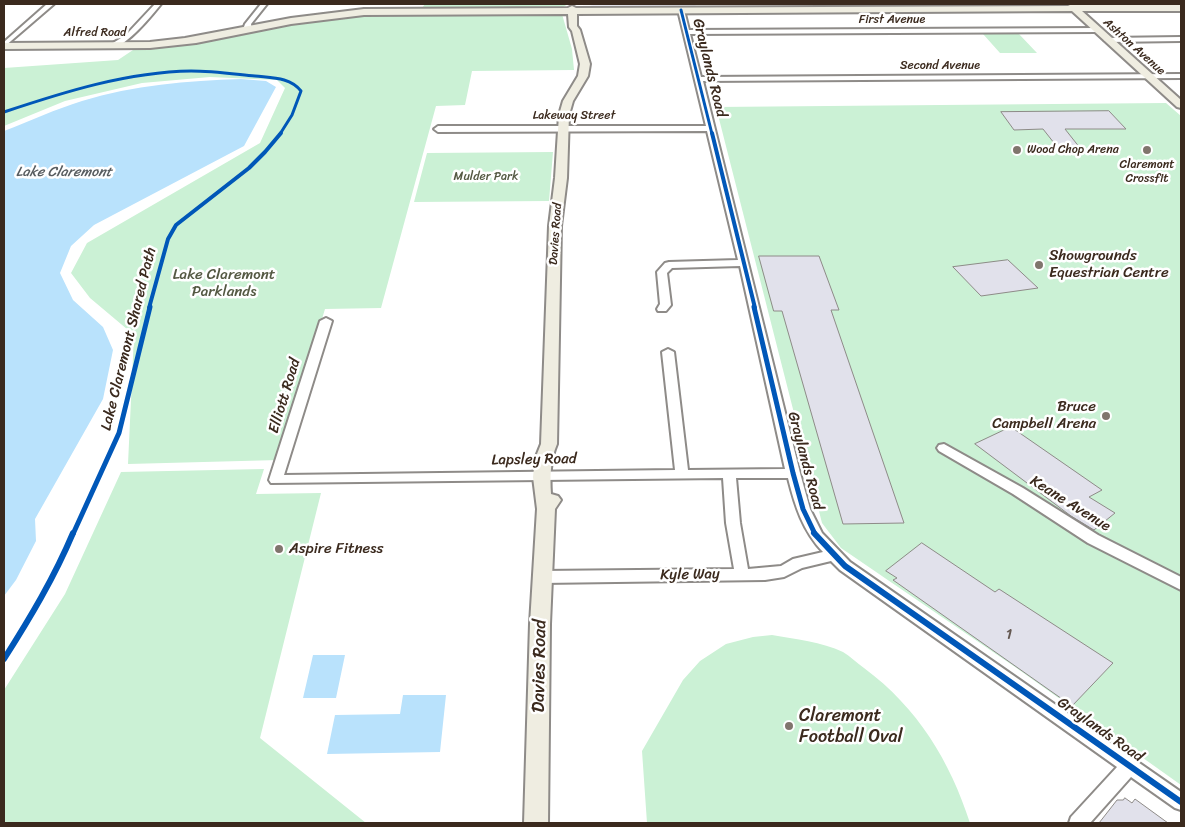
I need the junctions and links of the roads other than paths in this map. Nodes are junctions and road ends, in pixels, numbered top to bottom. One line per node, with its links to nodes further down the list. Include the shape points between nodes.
1 (51, 4): 17 (street)
2 (158, 4): 16 (street)
3 (264, 4): 11 (street)
4 (1104, 6): 7 (main road, Alfred Road); 9 (main road, Alfred Road)
5 (704, 7): 6 (main road, Alfred Road); 10 (main road, Alfred Road)
6 (798, 7): 9 (main road, Alfred Road)
7 (1181, 7)
8 (577, 8): 10 (main road, Alfred Road); 11 (main road, Alfred Road, via 364,12); 22 (main road, Davies Road, via 580,27 576,30 585,64 583,76 567,105)
9 (1072, 8): 12 (main road, Ashton Avenue)
10 (681, 10): 13 (street, Graylands Road)
11 (253, 27): 16 (main road, Alfred Road, via 166,44)
12 (1097, 30): 13 (street, First Avenue); 15 (main road, Ashton Avenue)
13 (687, 32): 20 (street, Graylands Road)
14 (1181, 39): 15 (street)
15 (1108, 40): 18 (main road, Ashton Avenue)
16 (119, 45): 17 (main road, Alfred Road)
17 (4, 46)
18 (1148, 76): 19 (street, Second Avenue); 20 (street, Second Avenue); 21 (main road, Ashton Avenue)
19 (1181, 76)
20 (699, 79): 23 (street, Graylands Road)
21 (1181, 105)
22 (564, 128): 23 (street, Lakeway Street); 24 (street, Lakeway Street); 33 (main road, Davies Road, via 555,226 549,444 554,452)
23 (711, 128): 25 (street, Graylands Road)
24 (438, 129)
25 (744, 263): 26 (street, via 669,265 662,272 666,305); 31 (street, Graylands Road)
26 (662, 309)
27 (326, 321): 34 (street, Elliott Road)
28 (668, 352): 32 (street)
29 (944, 448): 38 (street, Keane Avenue, via 1093,539)
30 (729, 474): 31 (street, Lapsley Road); 32 (street, Lapsley Road); 36 (street)
31 (792, 474): 35 (street, Graylands Road, via 816,536)
32 (682, 475): 33 (street, Lapsley Road)
33 (548, 476): 34 (street, Lapsley Road); 37 (main road, Davies Road, via 552,500 546,509)
34 (276, 480)
35 (835, 555): 36 (street, Kyle Way, via 798,562 784,571); 39 (street, Graylands Road, via 846,566)
36 (742, 575): 37 (street, Kyle Way)
37 (542, 577): 41 (main road, Davies Road)
38 (1181, 584)
39 (1129, 766): 40 (street, Graylands Road); 42 (street)
40 (1181, 802)
41 (536, 823)
42 (1078, 823)

